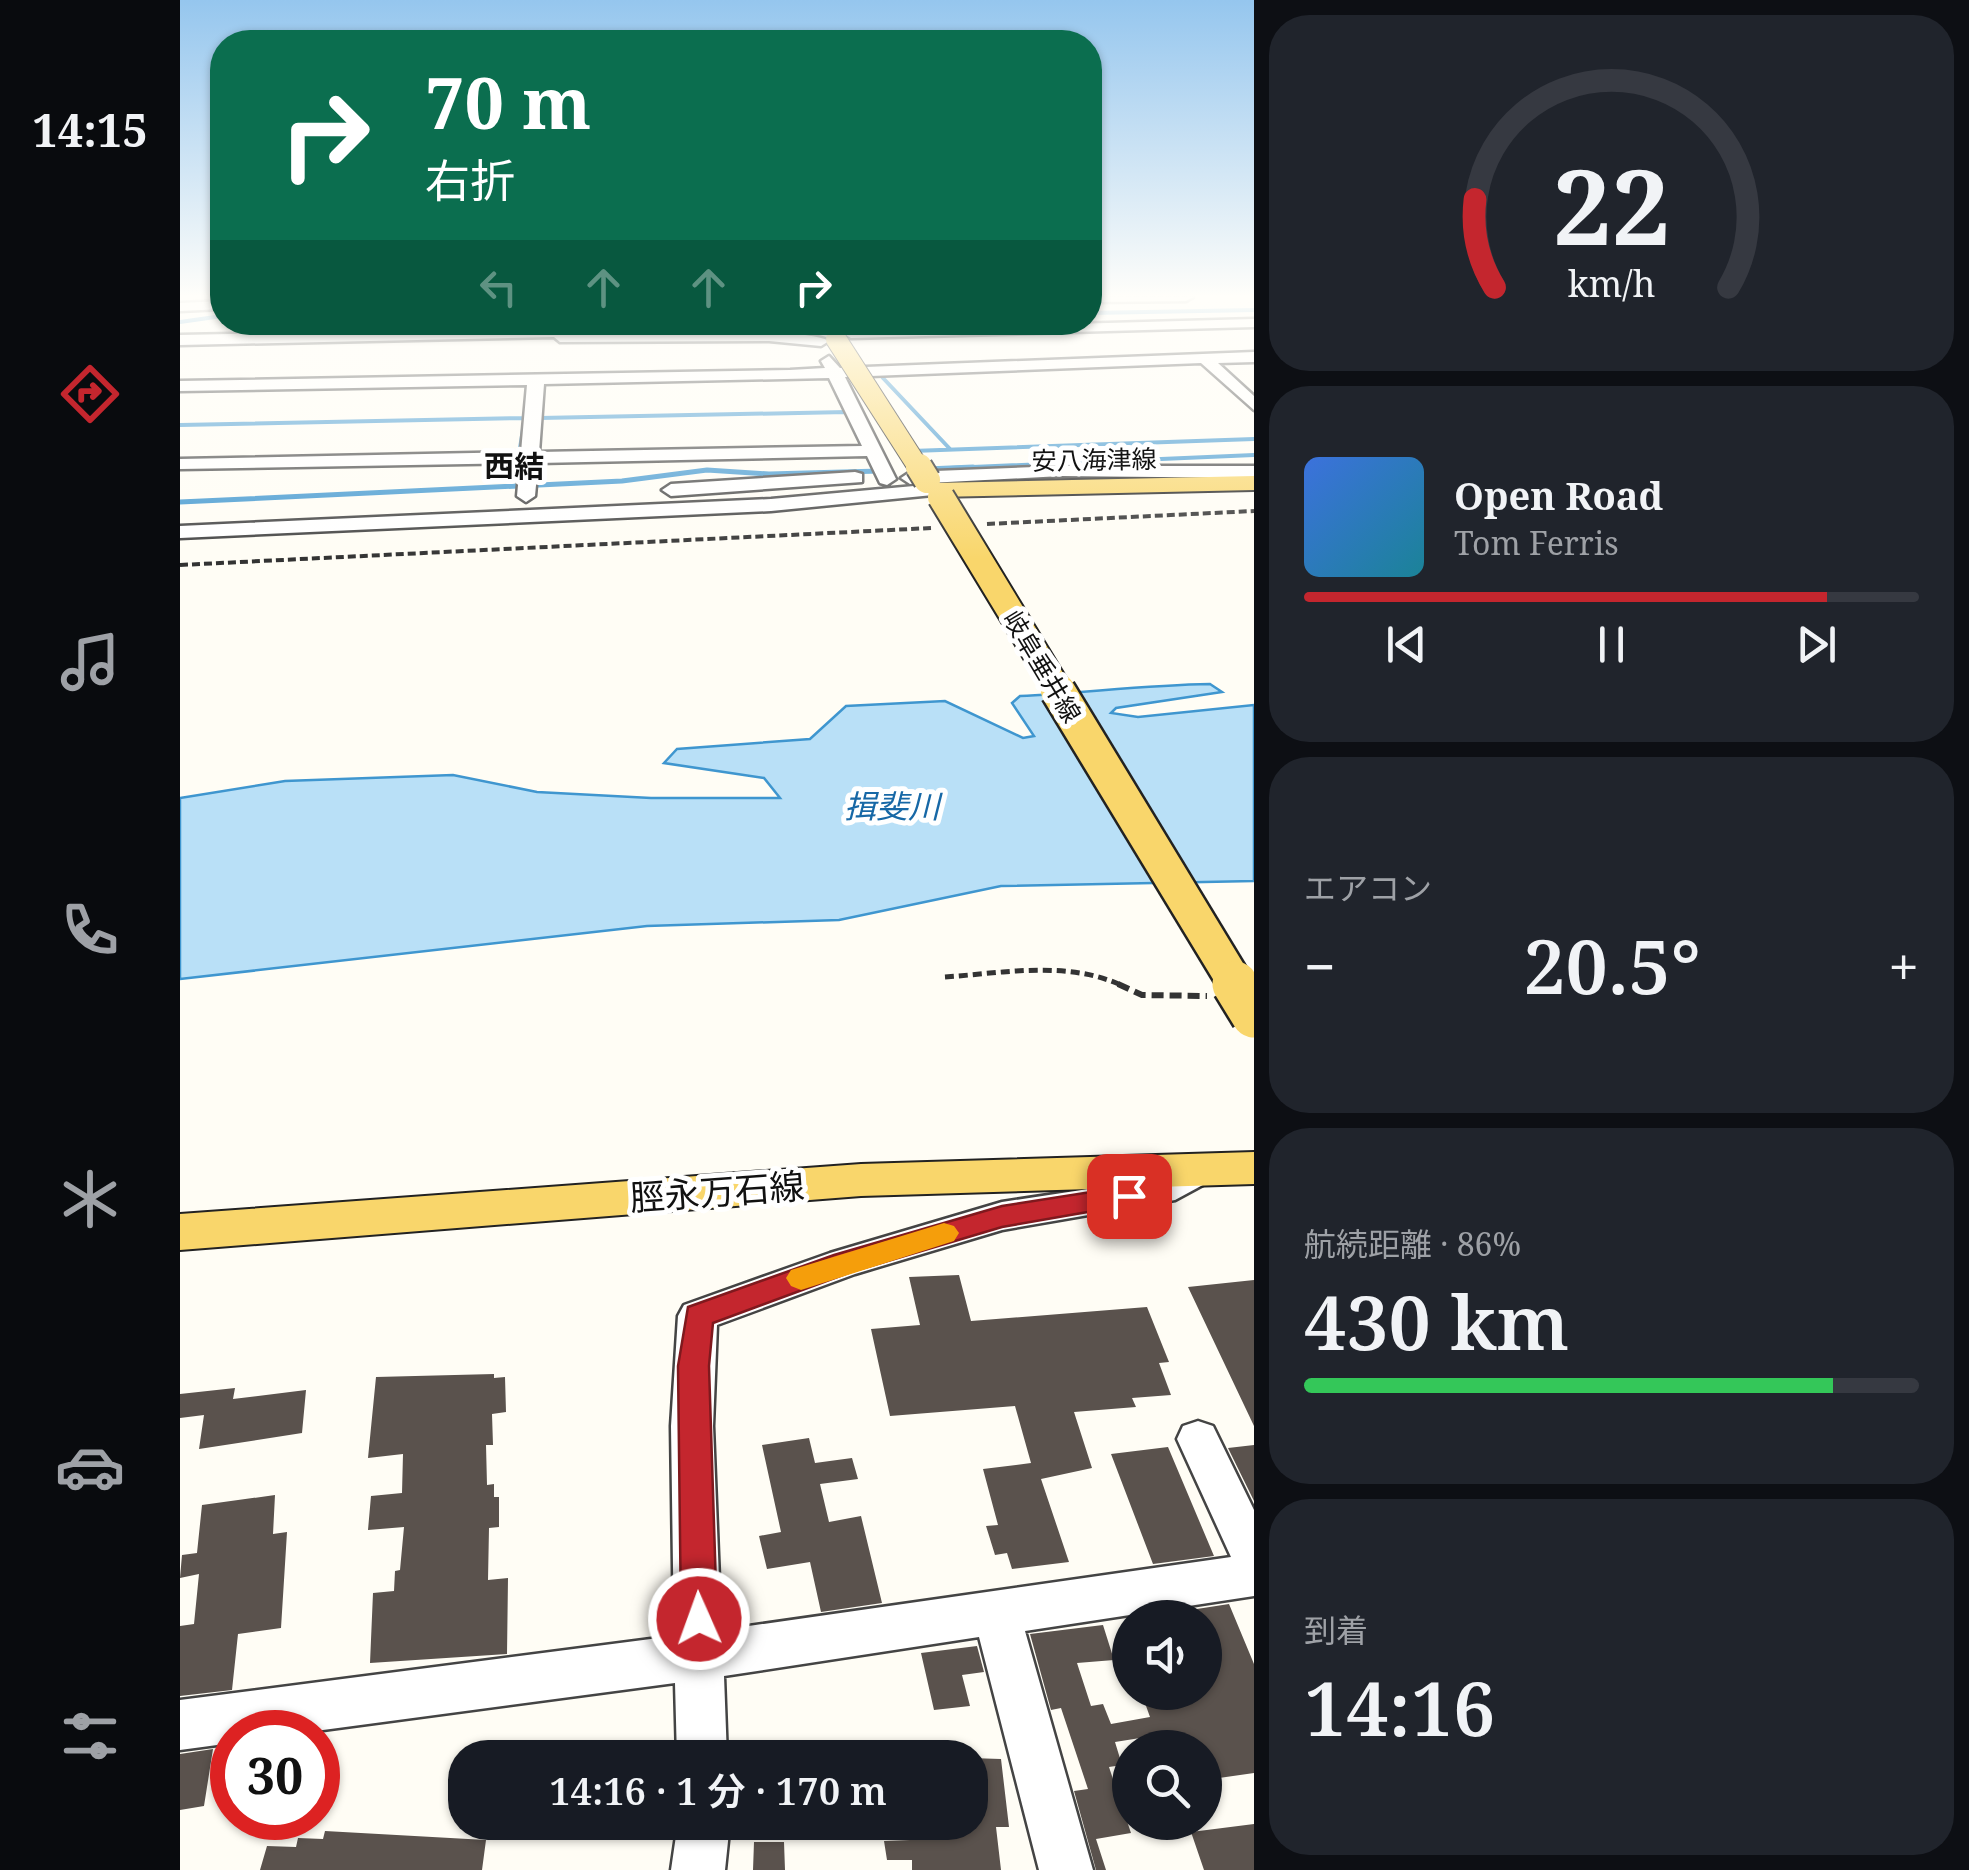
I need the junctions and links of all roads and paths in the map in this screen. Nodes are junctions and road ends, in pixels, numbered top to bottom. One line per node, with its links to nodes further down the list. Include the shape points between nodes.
1 (546, 384): 7 (street)
2 (840, 384): 6 (street)
3 (867, 384): 16 (main road, 岐阜垂井線, bridge)
4 (1232, 384): 5 (street)
5 (1254, 405)
6 (872, 451): 7 (street); 12 (street)
7 (526, 458): 9 (street); 14 (street)
8 (1254, 462): 10 (street)
9 (180, 464)
10 (1062, 471): 11 (street); 12 (street)
11 (1254, 472)
12 (887, 479): 14 (street); 17 (street)
13 (1254, 483): 16 (main road, 安八海津線)
14 (526, 496): 19 (street)
15 (848, 496): 16 (street); 17 (street); 22 (street, via 771,505)
16 (937, 498): 23 (path); 26 (main road, 岐阜垂井線, bridge)
17 (719, 500): 20 (street)
18 (1254, 511): 21 (path)
19 (180, 514): 20 (street)
20 (295, 520): 22 (street)
21 (983, 524)
22 (180, 528)
23 (180, 565)
24 (945, 976): 25 (path, via 1054,969 1104,977 1142,995)
25 (1224, 997)
26 (1254, 1015)
27 (1254, 1168): 28 (main road, 脛永万石線)
28 (1198, 1171): 29 (main road, 脛永万石線, via 861,1180); 34 (street, via 1162,1191 985,1222 844,1262 698,1316 693,1383)
29 (180, 1232)
30 (1198, 1438): 31 (street)
31 (1254, 1558)
32 (1254, 1574): 33 (street)
33 (996, 1612): 34 (street); 39 (street)
34 (700, 1656): 35 (street); 36 (street)
35 (180, 1725)
36 (702, 1740)
37 (704, 1840): 38 (street)
38 (698, 1870)
39 (1066, 1870)

